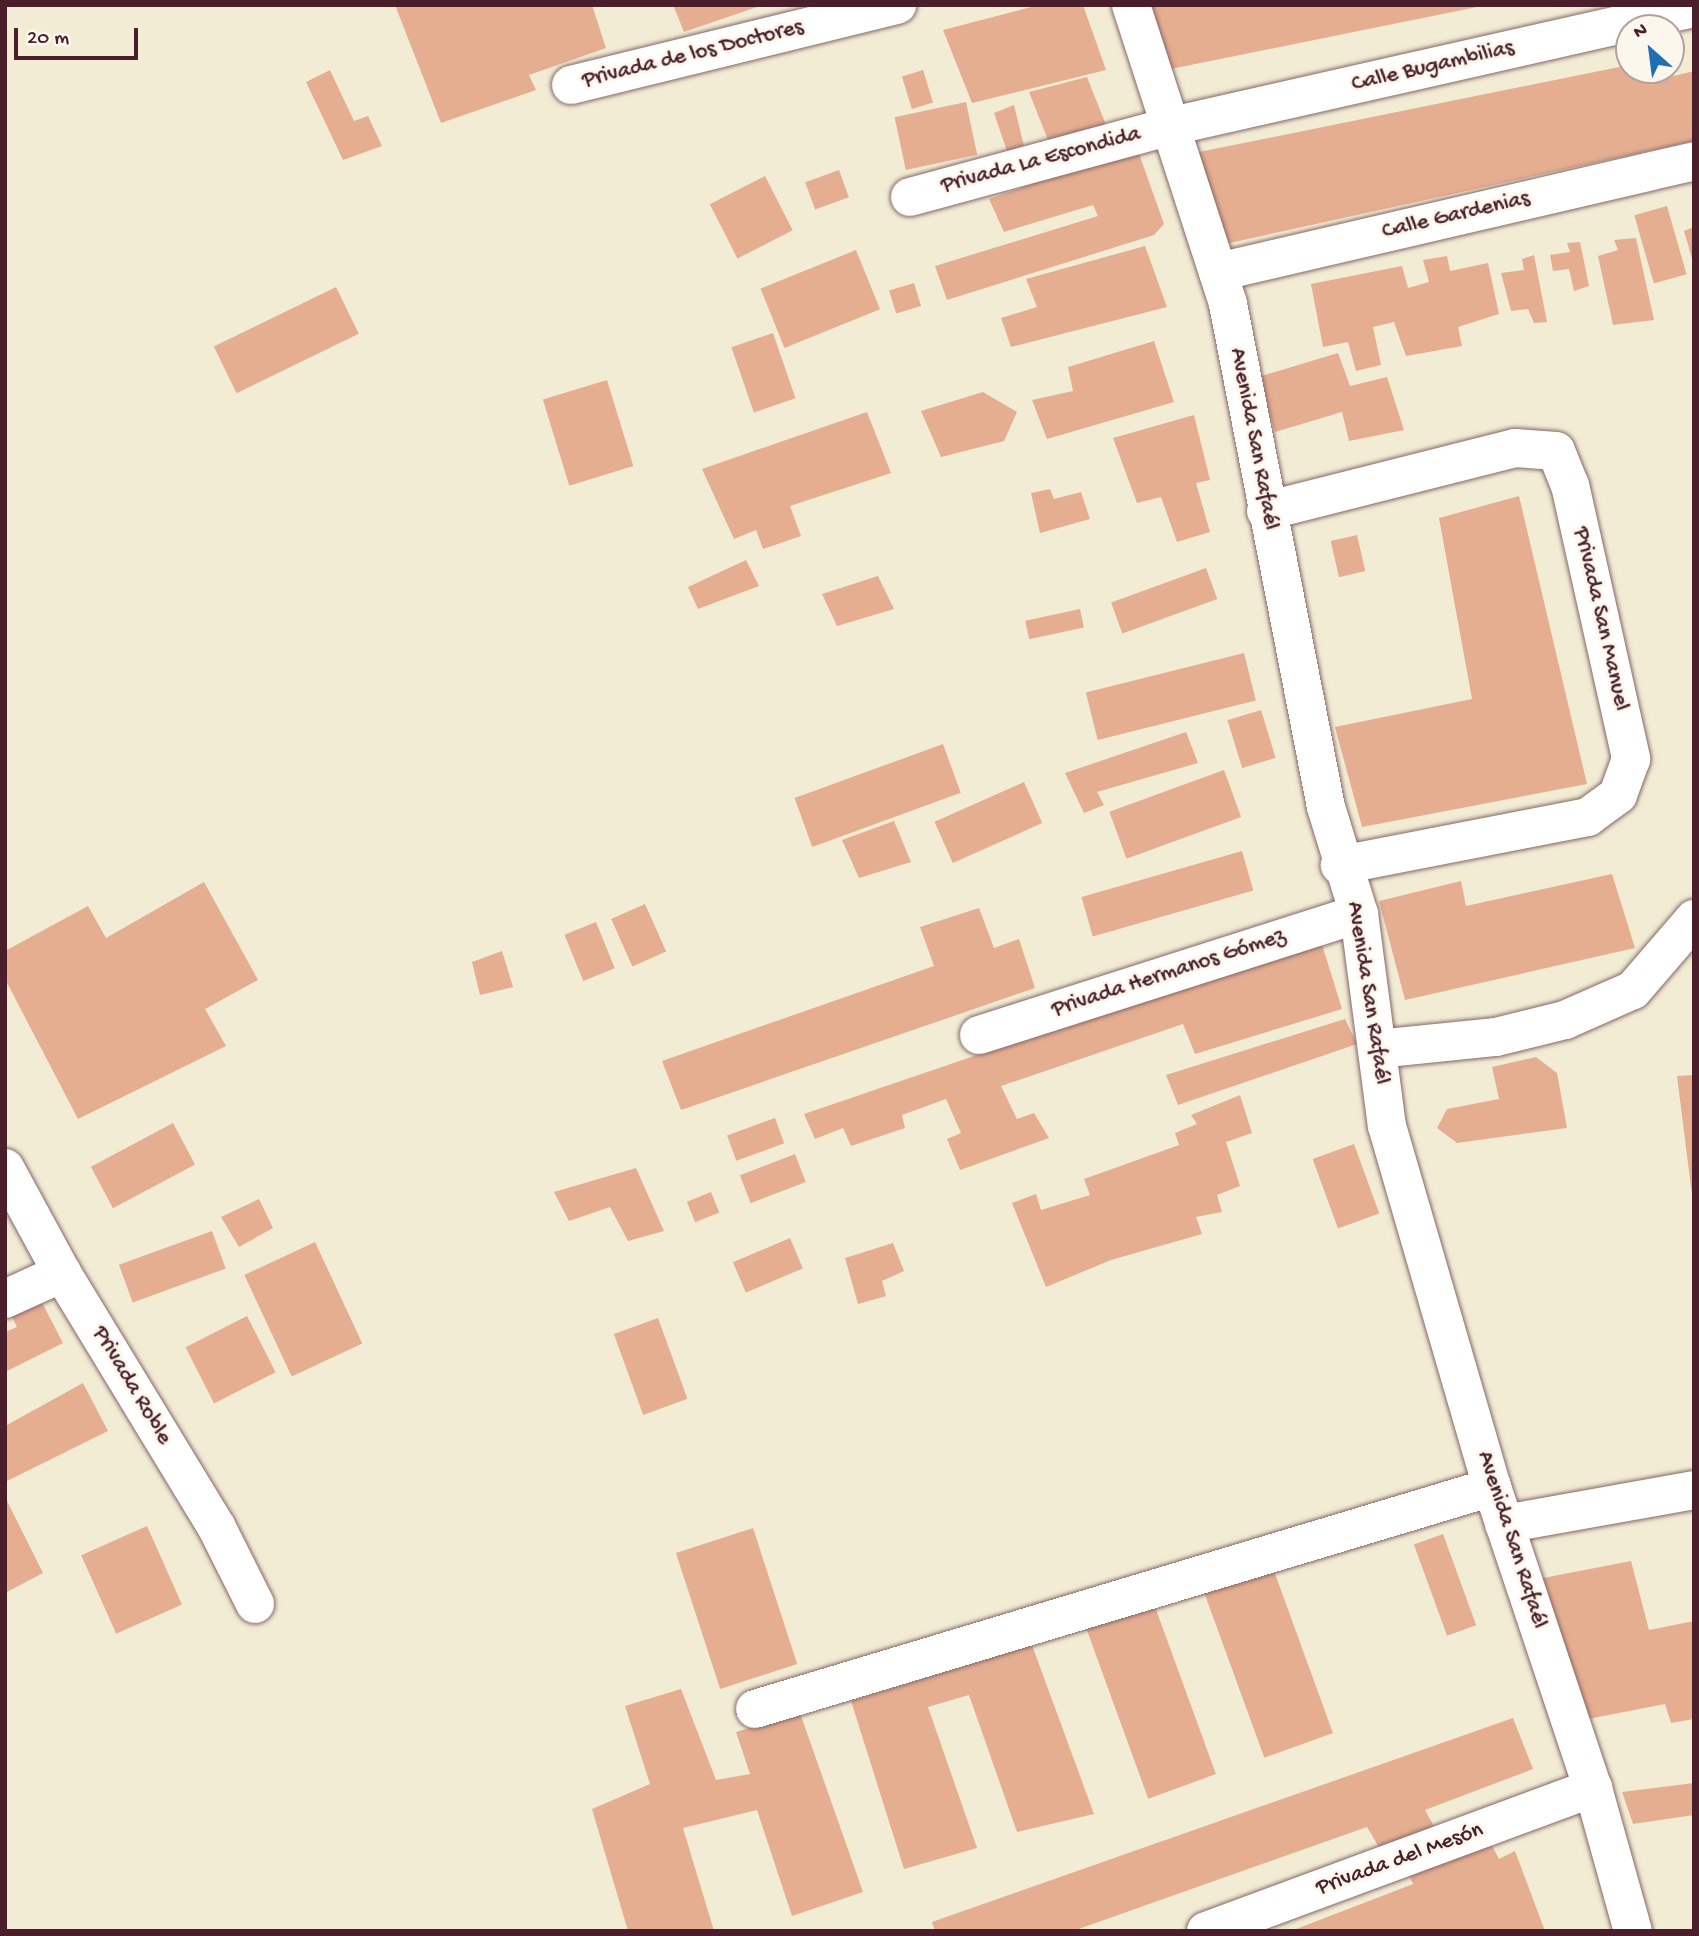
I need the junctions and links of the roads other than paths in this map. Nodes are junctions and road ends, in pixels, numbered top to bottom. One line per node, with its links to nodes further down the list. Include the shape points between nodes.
1 (897, 5): 4 (street, Privada de los Doctores)
2 (1131, 5): 5 (street, Avenida San Rafaél)
3 (1694, 8): 5 (street, Calle Bugambilias)
4 (571, 85)
5 (1172, 125): 7 (street, Privada La Escondida); 8 (street, Avenida San Rafaél)
6 (1694, 160): 8 (street, Calle Gardenias)
7 (910, 197)
8 (1218, 272): 9 (street, Avenida San Rafaél)
9 (1266, 511): 10 (street, Avenida San Rafaél); 10 (street, Privada San Manuel, via 1515,448 1556,451 1570,485 1631,759 1618,795 1588,817)
10 (1340, 864): 11 (street, Avenida San Rafaél)
11 (1359, 914): 13 (street, Privada Hermanos Gómez); 14 (street, Avenida San Rafaél)
12 (1694, 919): 14 (street, via 1633,990 1565,1020 1496,1037)
13 (979, 1035)
14 (1377, 1049): 18 (street, Avenida San Rafaél, via 1387,1126)
15 (5, 1168): 16 (street, Privada Roble)
16 (62, 1273): 17 (street); 21 (street, Privada Roble, via 217,1528)
17 (5, 1299)
18 (1492, 1487): 20 (street, Avenida San Rafaél); 22 (street)
19 (1694, 1490): 20 (street)
20 (1504, 1524): 23 (street, Avenida San Rafaél)
21 (254, 1604)
22 (755, 1709)
23 (1593, 1788): 24 (street, Privada del Mesón); 25 (street, Avenida San Rafaél)
24 (1206, 1931)
25 (1633, 1931)

